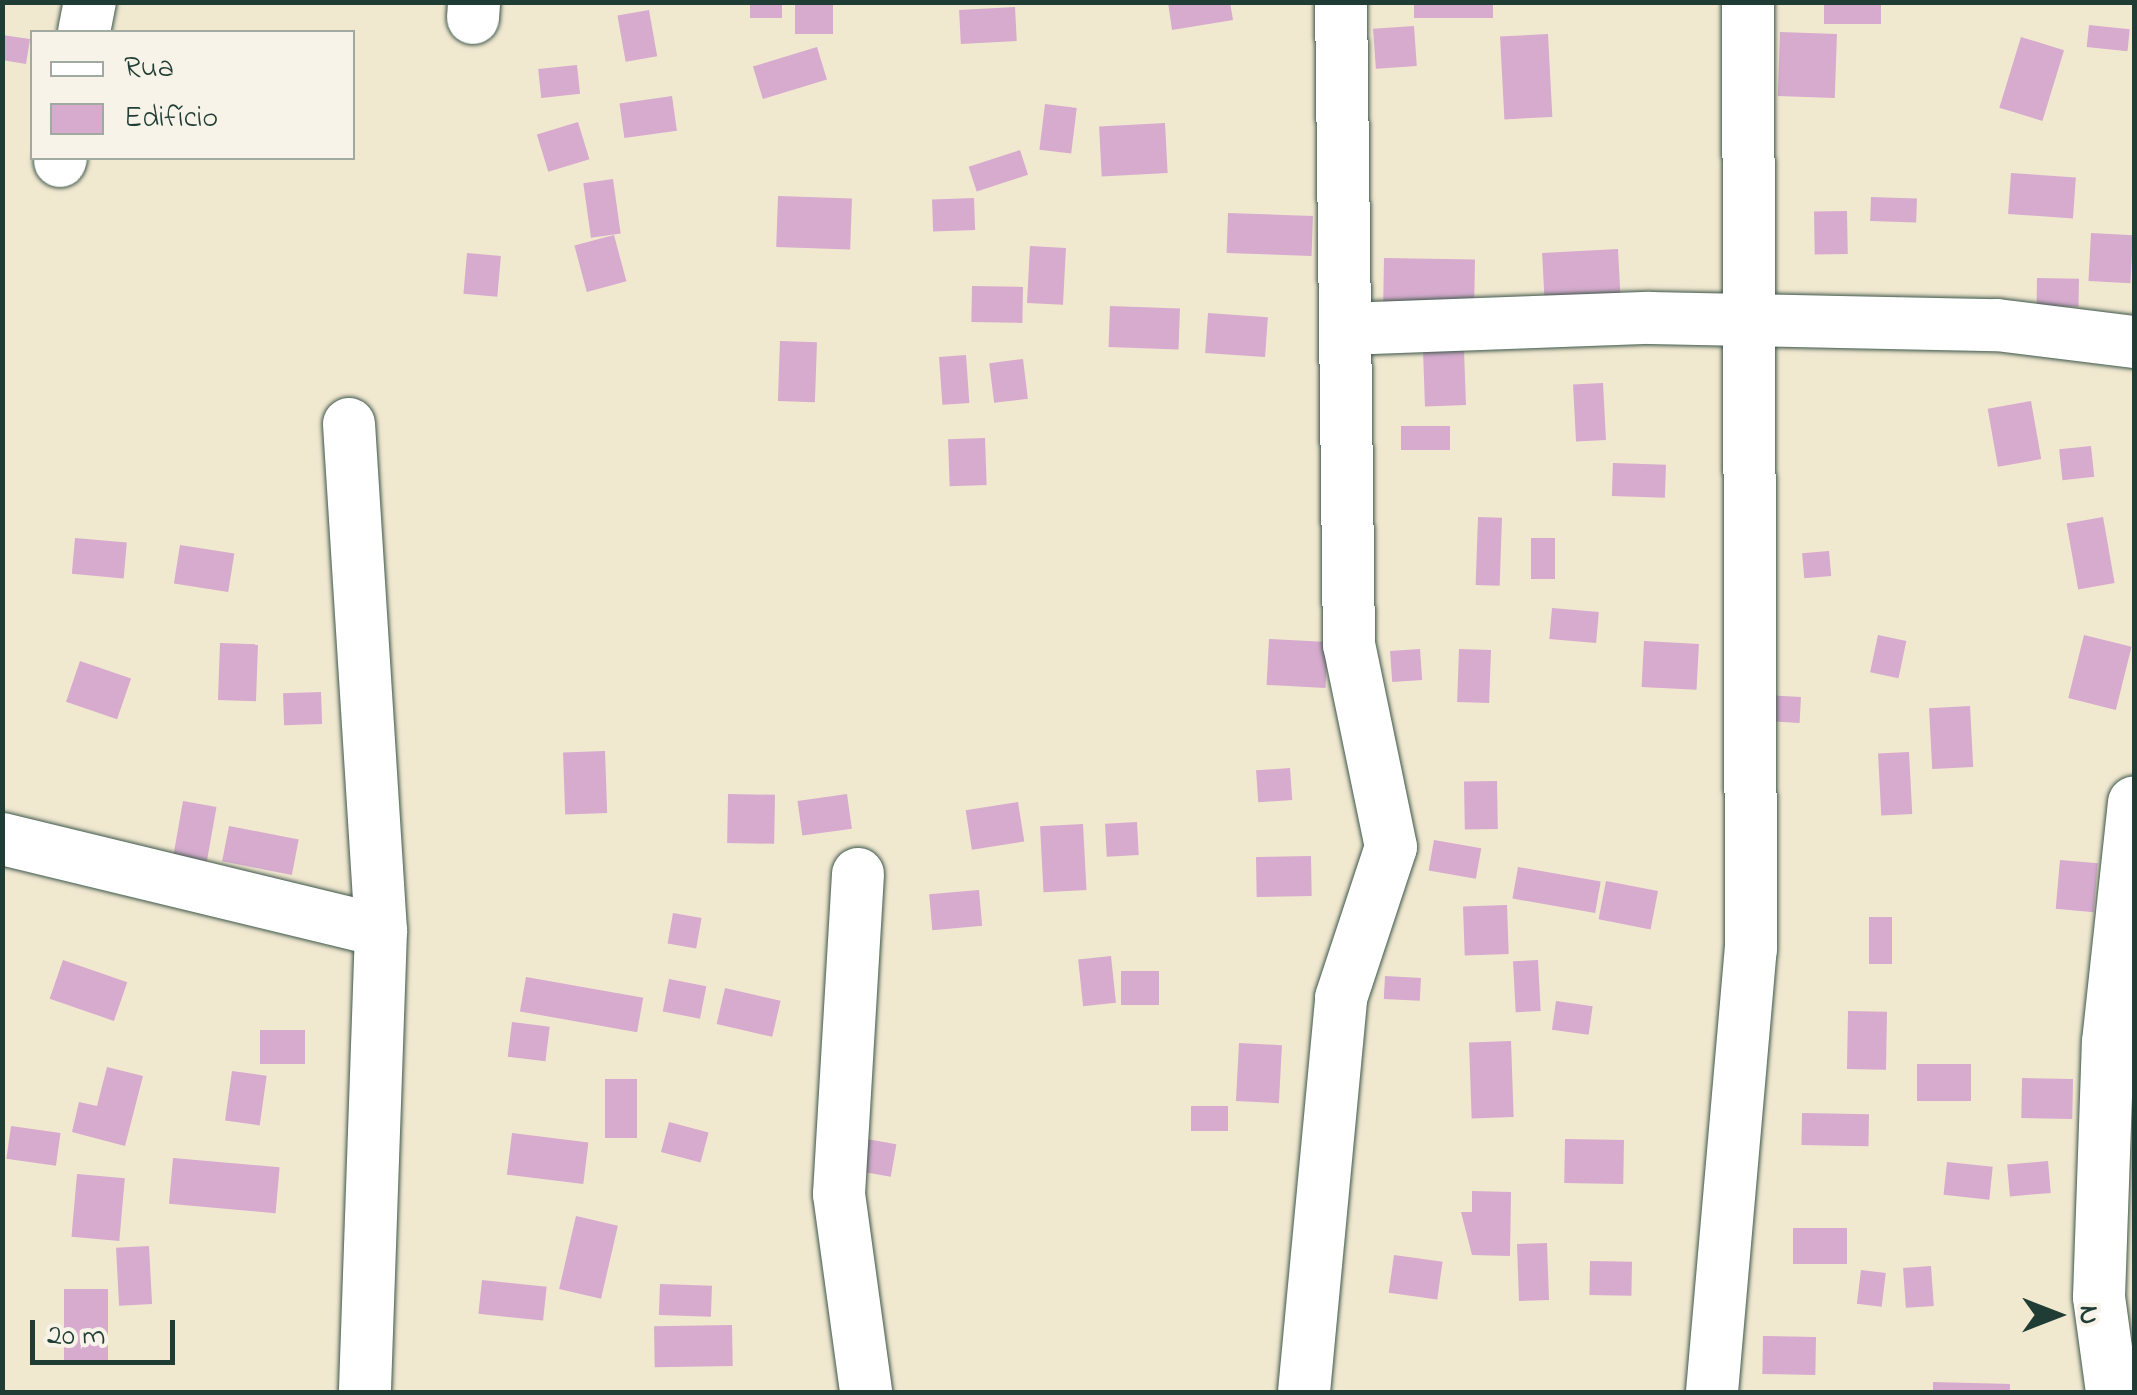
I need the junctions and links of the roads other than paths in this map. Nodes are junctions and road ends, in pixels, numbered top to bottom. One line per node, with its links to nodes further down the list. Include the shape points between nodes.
1 (90, 2): 4 (street)
2 (1341, 2): 6 (street)
3 (1748, 2): 5 (street)
4 (84, 30)
5 (1742, 320): 6 (street); 7 (street, via 1997,324); 16 (street, via 1750,949)
6 (1346, 329): 15 (street, via 1350,646 1391,846 1341,998)
7 (2134, 342)
8 (349, 424): 12 (street)
9 (2134, 802): 17 (street, via 2108,1042 2099,1297)
10 (2, 839): 12 (street)
11 (858, 874): 14 (street, via 839,1194)
12 (380, 930): 13 (street)
13 (365, 1392)
14 (866, 1392)
15 (1304, 1392)
16 (1712, 1392)
17 (2112, 1392)

